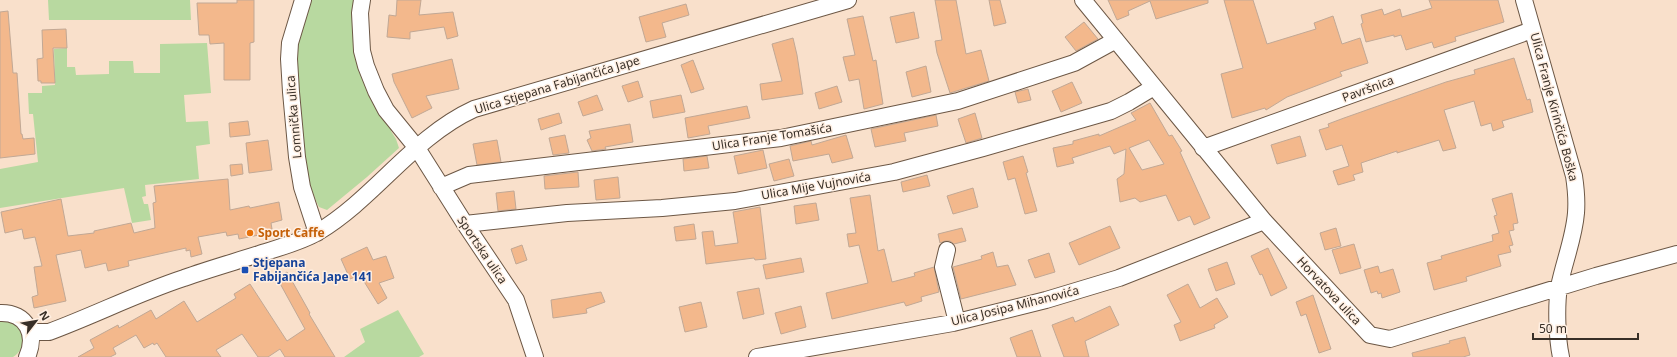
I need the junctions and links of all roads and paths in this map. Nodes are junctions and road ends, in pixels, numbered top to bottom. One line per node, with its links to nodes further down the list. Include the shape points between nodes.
1 (303, 0): 14 (street, Lomnička ulica, via 290,43 290,72 302,187)
2 (362, 0): 9 (street, via 360,32 366,66 386,110)
3 (848, 0): 9 (street, Ulica Stjepana Fabijančića Jape, via 474,108 450,121)
4 (1083, 0): 7 (street, Horvatova ulica)
5 (1524, 0): 6 (street, Ulica Franje Kirinčića Boška)
6 (1532, 30): 10 (street, Pavršnica); 17 (street, Ulica Franje Kirinčića Boška, via 1574,176 1577,195 1570,245)
7 (1116, 40): 8 (street, Horvatova ulica); 11 (street, Ulica Franje Tomašića, via 1074,64 958,101 781,138 470,175)
8 (1154, 87): 10 (street, Horvatova ulica); 13 (street, Ulica Mije Vujnovića, via 1111,111 894,172 735,201 567,213)
9 (417, 148): 11 (street, Sportska ulica); 14 (street, Ulica Stjepana Fabijančića Jape, via 342,216)
10 (1203, 148): 12 (street, Horvatova ulica)
11 (441, 187): 13 (street, Sportska ulica)
12 (1264, 221): 17 (street, Horvatova ulica, via 1370,335 1390,339); 19 (street, Ulica Josipa Mihanovića, via 1119,278 1046,300)
13 (465, 224): 22 (street, Sportska ulica, via 516,300)
14 (317, 233): 20 (street, Ulica Stjepana Fabijančića Jape, via 283,247 153,289 49,332)
15 (947, 250): 19 (street, via 943,267)
16 (1677, 254): 17 (street, Horvatova ulica)
17 (1559, 288): 24 (street, Ulica Franje Kirinčića Boška, via 1558,340)
18 (3, 312): 20 (street, via 19,317)
19 (957, 322): 23 (street, Ulica Josipa Mihanovića)
20 (31, 332): 21 (street, via 32,346)
21 (27, 357)
22 (535, 357)
23 (757, 357)
24 (1561, 357)

